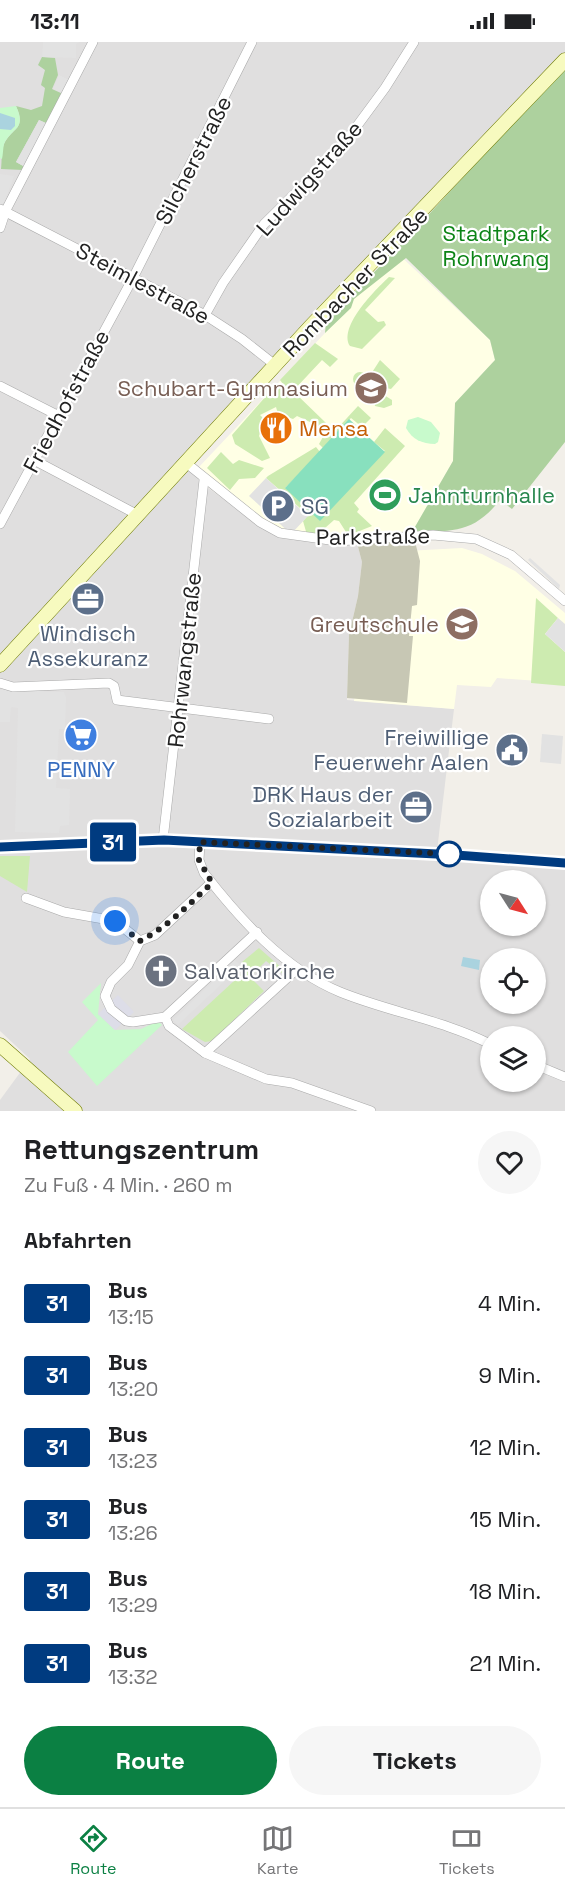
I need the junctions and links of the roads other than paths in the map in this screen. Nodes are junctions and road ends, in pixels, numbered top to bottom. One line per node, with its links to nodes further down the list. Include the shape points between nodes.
1 (93, 42): 5 (street)
2 (252, 42): 7 (street, Silcherstraße)
3 (414, 42): 8 (street, Ludwigstraße, via 340,149 264,224)
4 (565, 60): 9 (main road, Rombacher Straße)
5 (3, 210): 6 (street); 7 (street, Steimlestraße)
6 (0, 228)
7 (133, 278): 8 (street, Steimlestraße); 11 (street, Friedhofstraße)
8 (206, 315): 9 (street, Steimlestraße)
9 (275, 365): 13 (main road, Rombacher Straße)
10 (0, 387): 11 (street)
11 (57, 415): 12 (street, Friedhofstraße)
12 (34, 460): 15 (street); 16 (street, Friedhofstraße)
13 (185, 462): 14 (street, Parkstraße); 15 (main road, Rombacher Straße)
14 (204, 480): 17 (street, Parkstraße, via 260,522 287,535 337,541 433,535 489,543 528,567); 20 (street, Rohrwangstraße)
15 (136, 514): 18 (main road, Rombacher Straße)
16 (0, 524)
17 (565, 601)
18 (0, 665)
19 (0, 683): 20 (street, via 13,687 109,683 114,686 117,700)
20 (179, 709): 21 (street); 22 (street, Rohrwangstraße)
21 (269, 719)
22 (164, 840): 23 (street); 24 (street)
23 (200, 842): 25 (street); 26 (street, via 199,860)
24 (0, 847)
25 (565, 863)
26 (212, 883): 28 (street); 29 (street, via 155,935)
27 (26, 898): 29 (street, via 64,912 115,921)
28 (257, 932): 30 (street); 31 (street)
29 (140, 941): 31 (street, via 105,996 111,1010 126,1021)
30 (297, 969): 32 (street, via 342,993); 34 (street)
31 (165, 1017): 34 (street, via 169,1026)
32 (480, 1039)
33 (0, 1045): 37 (main road)
34 (205, 1053): 38 (street, via 266,1079 292,1083)
35 (546, 1069): 36 (street)
36 (565, 1077)
37 (75, 1111)
38 (371, 1111)

